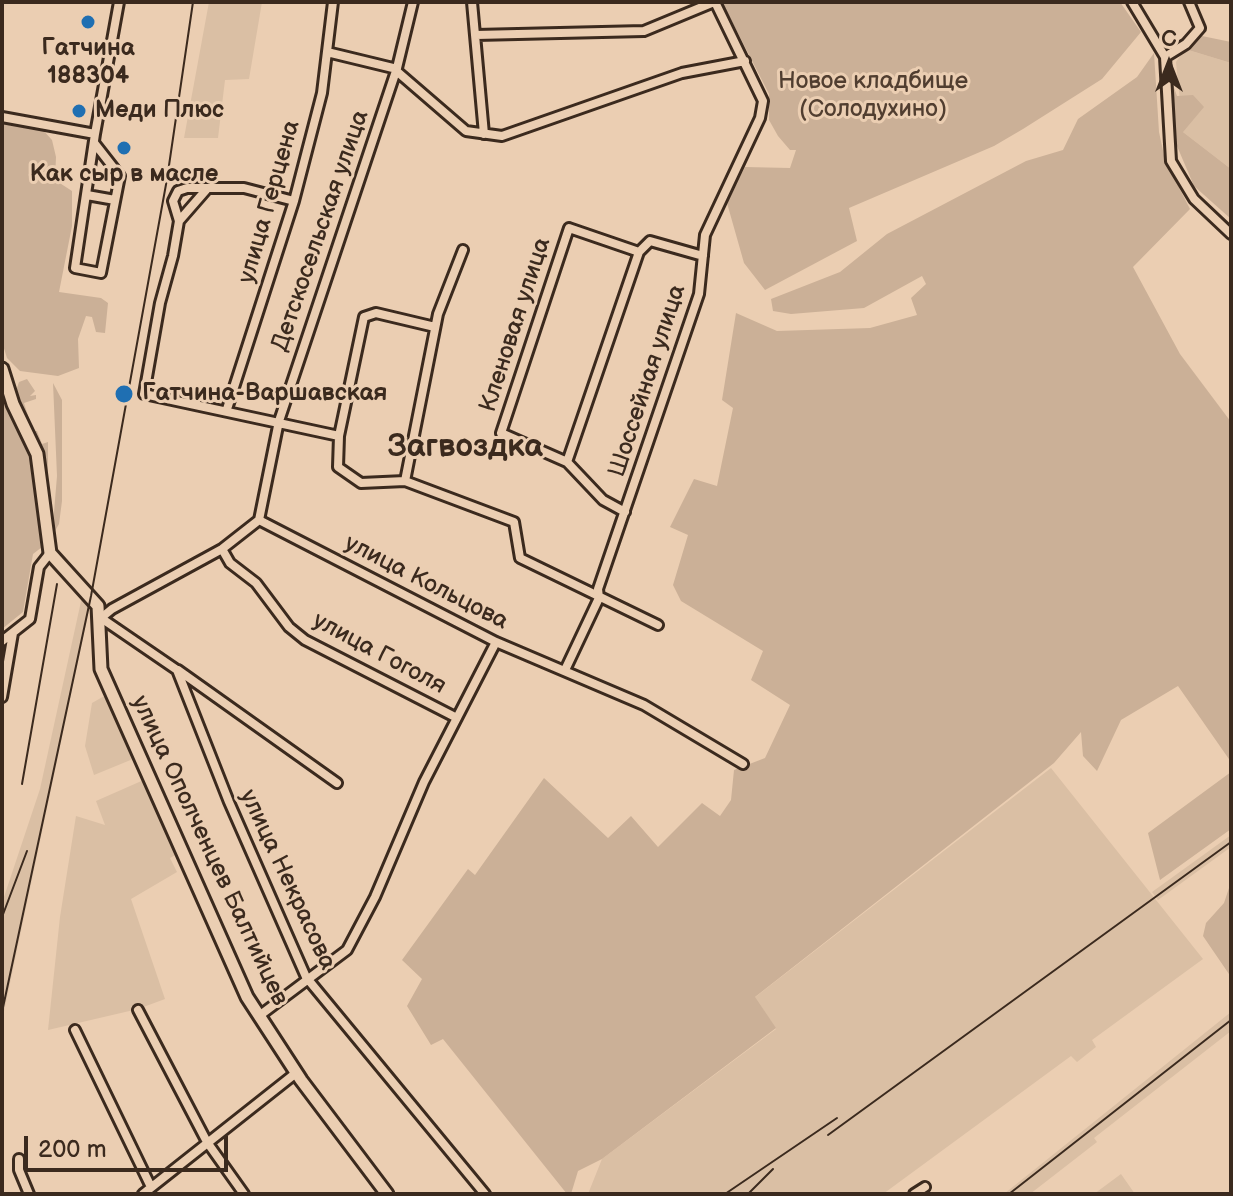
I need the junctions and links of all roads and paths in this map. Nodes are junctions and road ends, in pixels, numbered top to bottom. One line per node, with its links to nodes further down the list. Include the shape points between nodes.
1 (119, 2): 14 (street)
2 (333, 2): 9 (street, улица Герцена)
3 (413, 2): 12 (street, Детскосельская улица)
4 (472, 2): 8 (street)
5 (715, 2): 8 (street, via 644,31); 11 (street, Шоссейная улица)
6 (1132, 2): 10 (street)
7 (1189, 2): 10 (street, via 1200,28)
8 (476, 35): 15 (street)
9 (327, 52): 12 (street); 20 (street, улица Герцена)
10 (1165, 57): 22 (street, via 1171,161 1194,199)
11 (745, 61): 15 (street, via 682,73 513,133); 25 (street, Шоссейная улица, via 763,101 760,118 705,235)
12 (396, 71): 15 (street, via 466,131); 29 (street, Детскосельская улица)
13 (2, 117): 14 (street)
14 (95, 134): 16 (street)
15 (484, 134)
16 (95, 144): 18 (street); 19 (street, via 120,176)
17 (200, 192): 20 (street, via 244,188); 21 (street); 21 (street, via 182,189 174,196)
18 (87, 195): 19 (street); 19 (street, via 75,268 101,273)
19 (115, 200)
20 (294, 201): 28 (street, улица Герцена)
21 (179, 221): 28 (street, via 144,394)
22 (1231, 234)
23 (463, 250): 26 (street)
24 (639, 252): 25 (street, via 650,241); 31 (street); 31 (street, Кленовая улица, via 569,228 501,433)
25 (703, 256): 33 (street, Шоссейная улица, via 699,294)
26 (435, 327): 30 (street, via 376,313 364,317); 32 (street)
27 (2, 369): 36 (main road, via 37,454)
28 (227, 409): 29 (street)
29 (279, 421): 30 (street); 34 (street, Детскосельская улица)
30 (339, 436): 32 (street, via 338,467 361,483)
31 (567, 462): 33 (street, via 603,500)
32 (405, 481): 37 (street, via 514,522 520,558)
33 (625, 512): 37 (street, Шоссейная улица)
34 (259, 520): 35 (street); 42 (street, улица Кольцова)
35 (222, 549): 38 (street); 46 (street, улица Гоголя, via 305,640)
36 (50, 553): 38 (main road, via 98,606); 40 (street, via 39,567 30,619)
37 (599, 598): 39 (street); 44 (street, Шоссейная улица)
38 (101, 618): 43 (street); 51 (main road, улица Ополченцев Балтийцев, via 101,669)
39 (658, 625)
40 (13, 633): 41 (street); 45 (street)
41 (2, 641)
42 (496, 642): 44 (street, улица Кольцова); 46 (street)
43 (177, 670): 48 (street); 49 (street, улица Некрасова)
44 (565, 670): 47 (street, улица Кольцова, via 644,705)
45 (2, 697)
46 (457, 718): 49 (street, via 347,950)
47 (743, 764)
48 (337, 783)
49 (306, 977): 51 (street); 62 (street, улица Некрасова)
50 (138, 1010): 54 (street)
51 (259, 1016): 53 (main road, улица Ополченцев Балтийцев)
52 (75, 1030): 56 (street)
53 (296, 1073): 54 (street); 61 (main road, улица Ополченцев Балтийцев)
54 (207, 1142): 56 (street); 60 (street)
55 (19, 1159): 58 (street)
56 (151, 1187): 59 (street)
57 (925, 1187): 63 (street)
58 (29, 1194)
59 (143, 1194)
60 (244, 1194)
61 (387, 1194)
62 (485, 1194)
63 (914, 1194)

